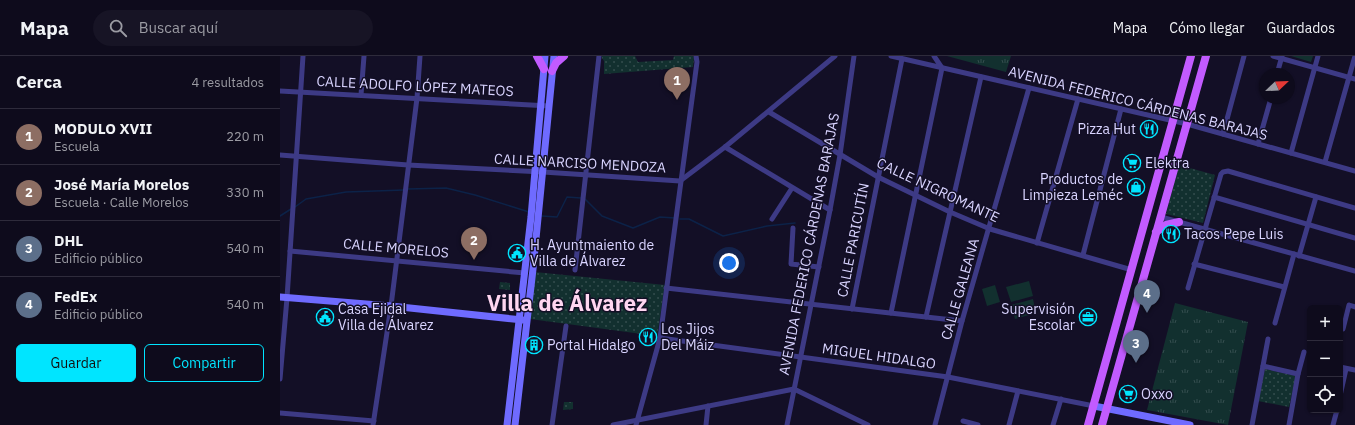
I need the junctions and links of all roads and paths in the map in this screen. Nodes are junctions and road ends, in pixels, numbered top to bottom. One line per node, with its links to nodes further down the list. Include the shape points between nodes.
1 (303, 56): 32 (street)
2 (364, 56): 33 (street)
3 (420, 56): 34 (street)
4 (537, 56): 26 (main road)
5 (544, 56): 26 (main road)
6 (554, 56): 26 (main road)
7 (564, 56): 26 (main road)
8 (599, 56): 54 (street)
9 (696, 56): 56 (street)
10 (835, 56): 21 (street, CALLE NARCISO MENDOZA)
11 (854, 56): 47 (street, AVENIDA FEDERICO CÁRDENAS BARAJAS)
12 (891, 56): 22 (street, AVENIDA FEDERICO CÁRDENAS BARAJAS)
13 (934, 56): 23 (street)
14 (1191, 56): 40 (main road)
15 (1206, 56): 41 (main road)
16 (1244, 56): 42 (street)
17 (1272, 56): 20 (street)
18 (1318, 56): 25 (street)
19 (1355, 56): 28 (street)
20 (1282, 57): 24 (street); 25 (street)
21 (829, 58): 39 (street, CALLE NARCISO MENDOZA)
22 (902, 59): 23 (street, AVENIDA FEDERICO CÁRDENAS BARAJAS); 55 (street, CALLE PARICUTÍN)
23 (942, 68): 27 (street, AVENIDA FEDERICO CÁRDENAS BARAJAS); 58 (street)
24 (1279, 68)
25 (1315, 68): 28 (street); 45 (street)
26 (548, 70): 37 (main road)
27 (981, 77): 30 (street, AVENIDA FEDERICO CÁRDENAS BARAJAS); 63 (street)
28 (1349, 78): 29 (street); 49 (street)
29 (1355, 79)
30 (1029, 88): 35 (street, AVENIDA FEDERICO CÁRDENAS BARAJAS); 70 (street, CALLE GALEANA)
31 (280, 91): 32 (street, CALLE ADOLFO LÓPEZ MATEOS)
32 (300, 93): 33 (street, CALLE ADOLFO LÓPEZ MATEOS); 48 (street)
33 (361, 95): 34 (street, CALLE ADOLFO LÓPEZ MATEOS)
34 (417, 98): 37 (street, CALLE ADOLFO LÓPEZ MATEOS); 50 (street)
35 (1078, 99): 38 (street, AVENIDA FEDERICO CÁRDENAS BARAJAS); 74 (street)
36 (1269, 104): 43 (street)
37 (545, 106): 52 (main road); 53 (main road)
38 (1121, 109): 40 (street, AVENIDA FEDERICO CÁRDENAS BARAJAS); 77 (street)
39 (769, 112): 44 (street, CALLE NARCISO MENDOZA); 47 (street, CALLE NIGROMANTE)
40 (1173, 121): 41 (street, AVENIDA FEDERICO CÁRDENAS BARAJAS); 82 (main road)
41 (1187, 124): 42 (street, AVENIDA FEDERICO CÁRDENAS BARAJAS); 65 (main road)
42 (1223, 134): 43 (street, AVENIDA FEDERICO CÁRDENAS BARAJAS)
43 (1258, 144): 45 (street, AVENIDA FEDERICO CÁRDENAS BARAJAS)
44 (725, 148): 56 (street, CALLE NARCISO MENDOZA); 57 (street)
45 (1292, 153): 49 (street, AVENIDA FEDERICO CÁRDENAS BARAJAS)
46 (280, 155): 48 (street, CALLE NARCISO MENDOZA)
47 (840, 155): 55 (street, CALLE NIGROMANTE); 62 (street, AVENIDA FEDERICO CÁRDENAS BARAJAS)
48 (296, 157): 50 (street, CALLE NARCISO MENDOZA); 75 (street)
49 (1325, 162): 51 (street, AVENIDA FEDERICO CÁRDENAS BARAJAS)
50 (408, 166): 52 (street, CALLE NARCISO MENDOZA); 78 (street)
51 (1355, 171)
52 (535, 172): 53 (street, CALLE NARCISO MENDOZA); 64 (main road)
53 (543, 172): 54 (street, CALLE NARCISO MENDOZA); 64 (main road)
54 (586, 175): 56 (street, CALLE NARCISO MENDOZA); 81 (street)
55 (878, 177): 58 (street, CALLE NIGROMANTE); 94 (street, CALLE PARICUTÍN)
56 (680, 180): 88 (street)
57 (792, 188): 62 (street); 66 (street)
58 (915, 196): 63 (street, CALLE NIGROMANTE); 95 (street)
59 (1214, 197): 60 (street, via 1221,174 1228,171); 68 (street); 71 (street)
60 (1316, 197): 61 (street); 68 (street)
61 (1355, 208)
62 (830, 210): 80 (street, AVENIDA FEDERICO CÁRDENAS BARAJAS)
63 (950, 212): 70 (street, CALLE NIGROMANTE); 96 (street)
64 (535, 214): 84 (main road); 98 (main road)
65 (1161, 217): 67 (street); 72 (main road)
66 (772, 219)
67 (1179, 222): 71 (street); 72 (main road, via 1166,225)
68 (1308, 224): 73 (street); 76 (street)
69 (793, 228): 80 (street, via 791,264)
70 (990, 229): 74 (street, CALLE NIGROMANTE); 99 (street, CALLE GALEANA)
71 (1204, 229): 76 (street); 79 (street)
72 (1156, 232): 86 (main road)
73 (1355, 238)
74 (1037, 243): 77 (street, CALLE NIGROMANTE)
75 (290, 251): 78 (street, CALLE MORELOS); 90 (street)
76 (1296, 255): 83 (street); 87 (street)
77 (1083, 256): 82 (street, CALLE NIGROMANTE)
78 (396, 260): 84 (street, CALLE MORELOS); 92 (street)
79 (1194, 264): 87 (street); 89 (street)
80 (819, 267): 91 (street, AVENIDA FEDERICO CÁRDENAS BARAJAS)
81 (575, 270)
82 (1132, 270): 85 (main road)
83 (1355, 271)
84 (525, 273): 97 (main road)
85 (1129, 282): 86 (main road); 119 (main road)
86 (1142, 284): 120 (main road)
87 (1284, 287): 100 (street)
88 (666, 288): 91 (street); 103 (street)
89 (1188, 288)
90 (284, 298): 92 (main road); 113 (street)
91 (811, 304): 94 (street); 106 (street, AVENIDA FEDERICO CÁRDENAS BARAJAS)
92 (391, 306): 97 (main road); 125 (street)
93 (1355, 307): 102 (street, via 1349,305)
94 (852, 309): 95 (street)
95 (891, 313): 96 (street)
96 (926, 317): 99 (street)
97 (519, 320): 98 (main road); 127 (main road)
98 (527, 320): 128 (main road)
99 (962, 321): 112 (street, CALLE GALEANA)
100 (1275, 323)
101 (566, 326): 129 (street)
102 (1343, 329)
103 (660, 335): 106 (street, MIGUEL HIDALGO); 124 (street)
104 (1268, 339): 107 (street)
105 (1304, 352): 111 (street)
106 (800, 357): 112 (street, MIGUEL HIDALGO); 115 (street, AVENIDA FEDERICO CÁRDENAS BARAJAS)
107 (1263, 366): 111 (street); 141 (street)
108 (1343, 368): 109 (street)
109 (1346, 369): 110 (street); 114 (street)
110 (1355, 370)
111 (1298, 374): 142 (street)
112 (948, 377): 116 (street, MIGUEL HIDALGO); 134 (street, CALLE GALEANA)
113 (280, 379)
114 (1343, 382)
115 (794, 389): 118 (street); 126 (street); 132 (street, AVENIDA FEDERICO CÁRDENAS BARAJAS)
116 (1018, 391): 117 (street, MIGUEL HIDALGO); 136 (street)
117 (1060, 399): 119 (street, MIGUEL HIDALGO); 137 (street)
118 (708, 406): 124 (street); 131 (street)
119 (1094, 406): 120 (main road); 138 (main road)
120 (1107, 409): 139 (main road); 140 (main road)
121 (280, 413): 125 (street)
122 (1336, 413): 143 (street)
123 (962, 421): 135 (street)
124 (637, 422): 130 (street)
125 (374, 423)
126 (859, 423): 133 (street)
127 (507, 425)
128 (515, 425)
129 (552, 425)
130 (613, 425)
131 (706, 425)
132 (787, 425)
133 (868, 425)
134 (935, 425)
135 (978, 425)
136 (1009, 425)
137 (1053, 425)
138 (1088, 425)
139 (1102, 425)
140 (1190, 425)
141 (1252, 425)
142 (1289, 425)
143 (1333, 425)

